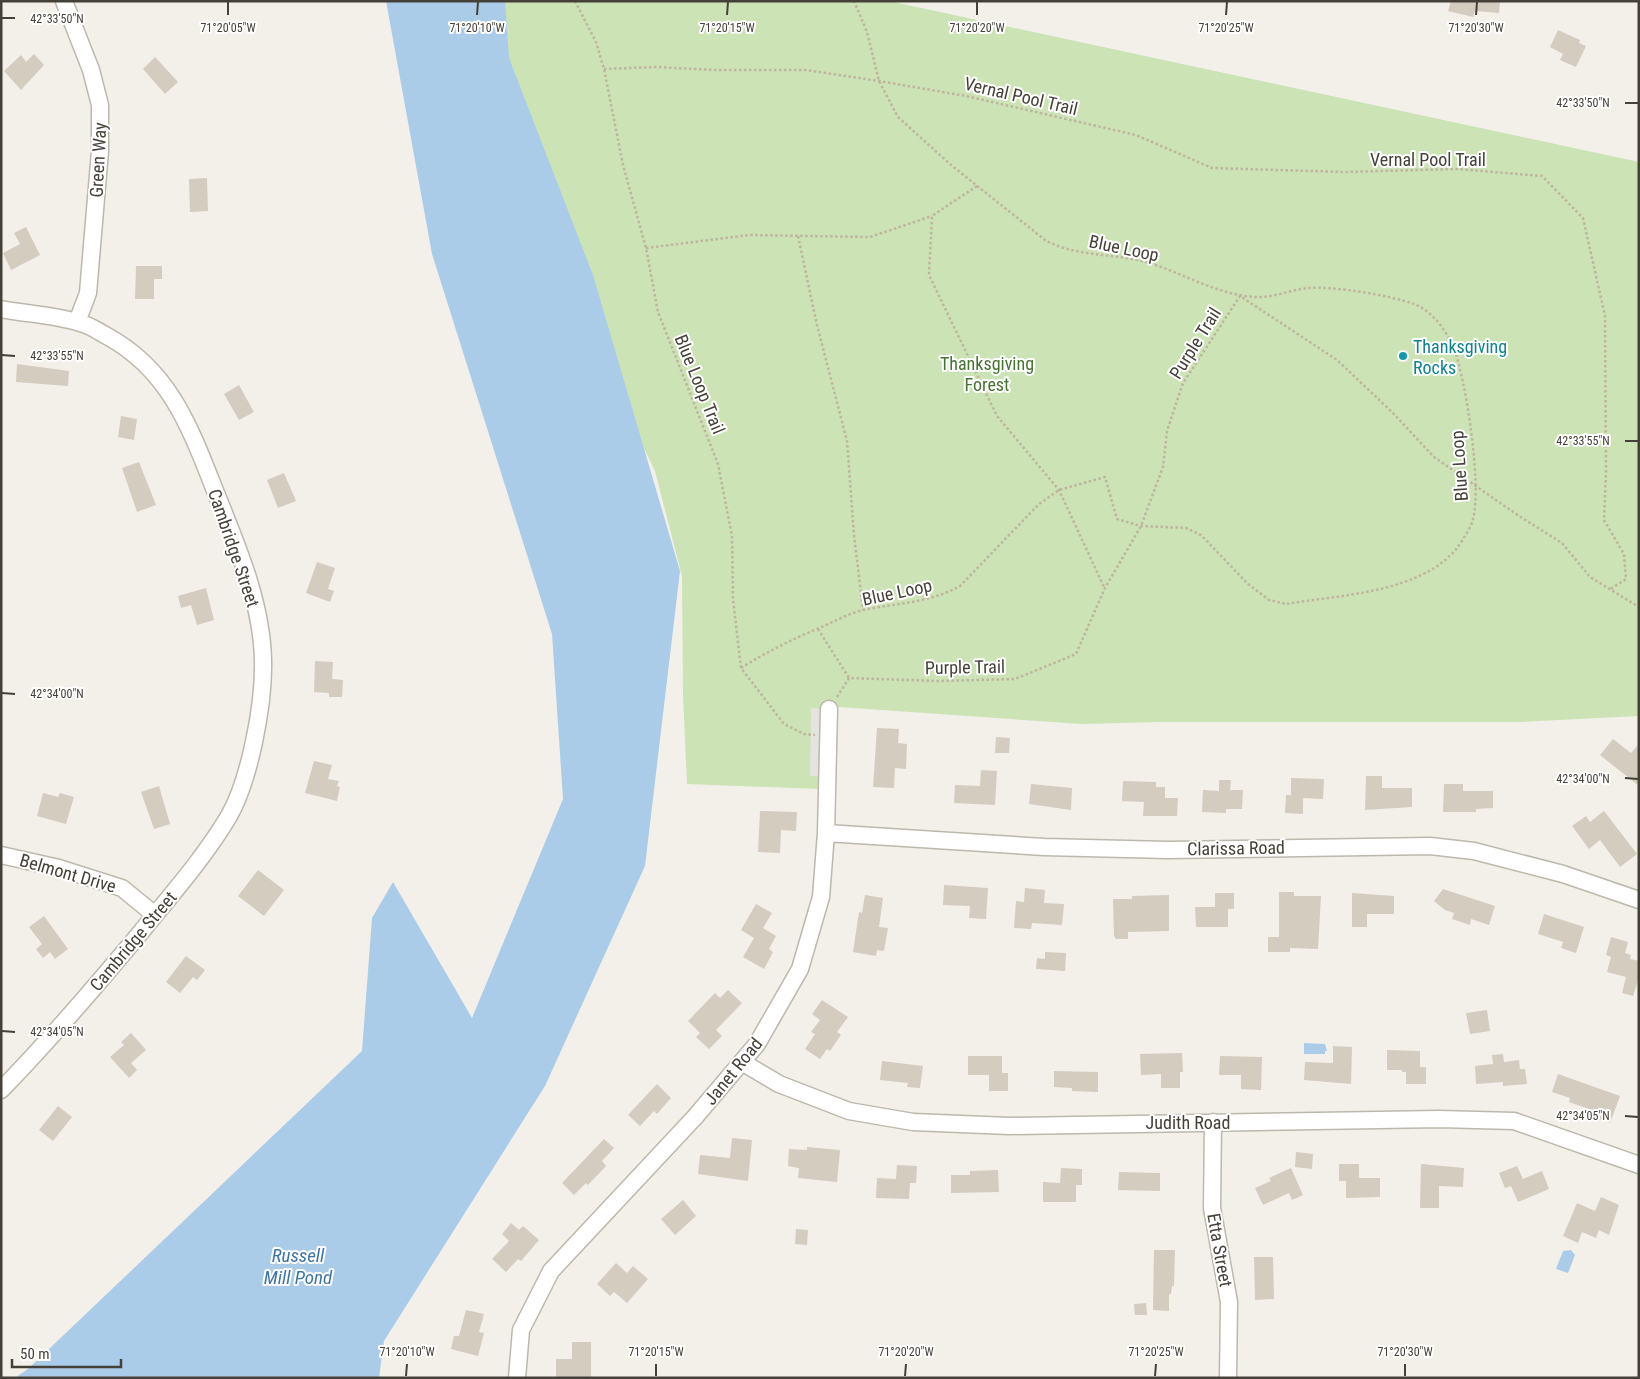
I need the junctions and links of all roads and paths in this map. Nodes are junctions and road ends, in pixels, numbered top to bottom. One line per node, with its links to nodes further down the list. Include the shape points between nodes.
1 (64, 1): 12 (street, Green Way, via 91,70 100,105 100,151 88,293)
2 (575, 1): 4 (path, Blue Loop Trail, via 596,42)
3 (854, 1): 5 (path, Blue Loop, via 867,32)
4 (604, 69): 5 (path, via 806,70); 9 (path, Blue Loop Trail, via 623,165)
5 (879, 81): 6 (path, Blue Loop, via 898,117); 17 (path, Vernal Pool Trail, via 966,96 1136,135 1212,168 1345,172 1457,169 1542,176 1583,218 1604,316 1604,520 1624,554 1626,579)
6 (977, 186): 7 (path); 10 (path, Blue Loop, via 1045,240 1060,248 1145,262)
7 (932, 216): 8 (path, via 870,237); 14 (path, via 929,275 997,416)
8 (798, 236): 9 (path, via 749,235); 19 (path, via 847,441)
9 (646, 248): 21 (path, Blue Loop Trail, via 658,312 718,464 732,536)
10 (1240, 296): 13 (path, Purple Trail, via 1336,360 1434,457); 13 (path, Blue Loop, via 1263,297 1307,288 1349,290 1415,304 1434,316 1452,345 1464,382); 15 (path, Purple Trail, via 1183,383 1166,431 1162,467)
11 (1, 309): 12 (street, Cambridge Street)
12 (77, 322): 28 (street, Cambridge Street, via 131,350 167,387 196,442 231,531 259,624 263,660 261,708 249,762 230,815)
13 (1476, 486): 15 (path, Blue Loop, via 1473,520 1456,549 1429,572 1395,586 1286,604 1270,600 1248,584 1201,535 1186,528); 17 (path, Purple Trail, via 1562,543 1590,577)
14 (1059, 490): 15 (path, Blue Loop, via 1105,476 1117,519); 16 (path); 19 (path, Blue Loop, via 1039,504 960,586 947,594 916,603)
15 (1141, 526): 16 (path, Purple Trail)
16 (1105, 588): 22 (path, Purple Trail, via 1076,654 1015,679)
17 (1609, 590): 18 (path, Purple Trail)
18 (1639, 607)
19 (863, 610): 20 (path, Blue Loop)
20 (818, 628): 21 (path, Blue Loop, via 772,649); 22 (path)
21 (741, 668): 24 (path, via 784,724 804,734)
22 (849, 678): 23 (path)
23 (829, 709): 24 (street, Janet Road)
24 (829, 737): 25 (street, Janet Road)
25 (826, 833): 27 (street, Clarissa Road, via 1054,847 1168,850 1430,846 1474,851 1564,874); 29 (street, Janet Road, via 821,897 800,969 757,1044)
26 (1, 855): 28 (street, Belmont Drive, via 59,868 122,888)
27 (1639, 900)
28 (155, 915): 30 (street, Cambridge Street, via 42,1048)
29 (742, 1062): 31 (street, Judith Road, via 779,1084 849,1111 913,1122 1009,1126); 33 (street, Janet Road, via 616,1204 551,1271 521,1330)
30 (1, 1090)
31 (1213, 1122): 32 (street, Judith Road, via 1514,1121); 34 (street, Etta Street, via 1212,1208 1229,1302)
32 (1639, 1165)
33 (517, 1378)
34 (1228, 1378)

